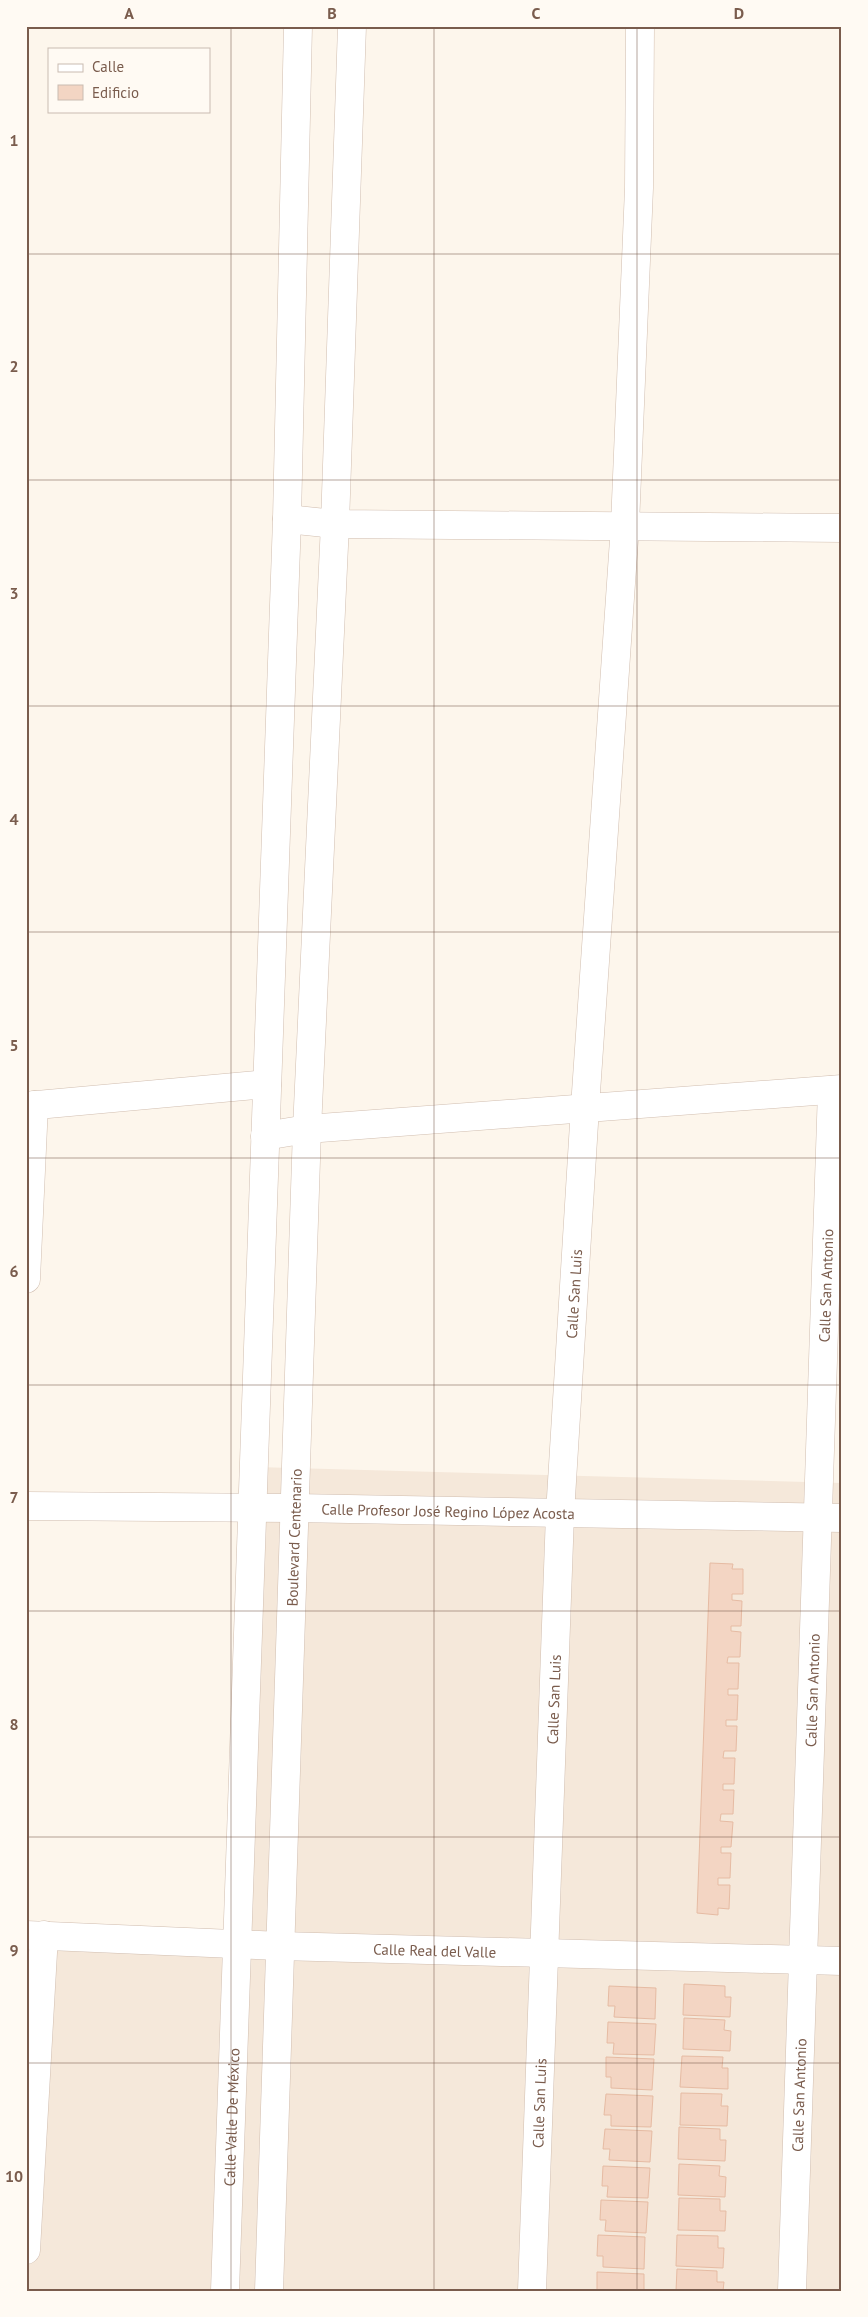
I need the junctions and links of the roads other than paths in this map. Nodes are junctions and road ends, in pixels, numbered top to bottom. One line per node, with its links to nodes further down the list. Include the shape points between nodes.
1 (298, 26): 4 (street)
2 (352, 26): 5 (street, Boulevard Centenario)
3 (640, 26): 6 (street, Calle San Luis, via 638,188)
4 (287, 519): 5 (street); 8 (street)
5 (335, 524): 6 (street); 12 (street, Boulevard Centenario)
6 (624, 526): 7 (street); 11 (street, Calle San Luis)
7 (842, 528)
8 (267, 1084): 10 (street); 13 (street)
9 (837, 1089): 11 (street); 19 (street, Calle San Antonio)
10 (30, 1106): 14 (street)
11 (585, 1108): 12 (street); 18 (street, Calle San Luis)
12 (307, 1129): 13 (street); 17 (street, Boulevard Centenario)
13 (265, 1136): 16 (street)
14 (26, 1278)
15 (26, 1506): 16 (street, Calle Profesor José Regino López Acosta)
16 (253, 1508): 17 (street, Calle Profesor José Regino López Acosta); 21 (street)
17 (295, 1508): 18 (street, Calle Profesor José Regino López Acosta); 22 (street, Boulevard Centenario)
18 (560, 1514): 19 (street, Calle Profesor José Regino López Acosta); 23 (street, Calle San Luis)
19 (830, 1518): 24 (street, Calle San Antonio)
20 (35, 1935): 21 (street, Calle Real del Valle); 26 (street)
21 (238, 1944): 22 (street, Calle Real del Valle); 27 (street, Calle Valle De México)
22 (280, 1946): 23 (street, Calle Real del Valle); 28 (street)
23 (545, 1953): 24 (street, Calle Real del Valle); 29 (street, Calle San Luis)
24 (803, 1959): 25 (street, Calle Real del Valle); 30 (street, Calle San Antonio)
25 (842, 1961)
26 (26, 2250)
27 (225, 2291)
28 (269, 2291)
29 (532, 2291)
30 (792, 2291)

